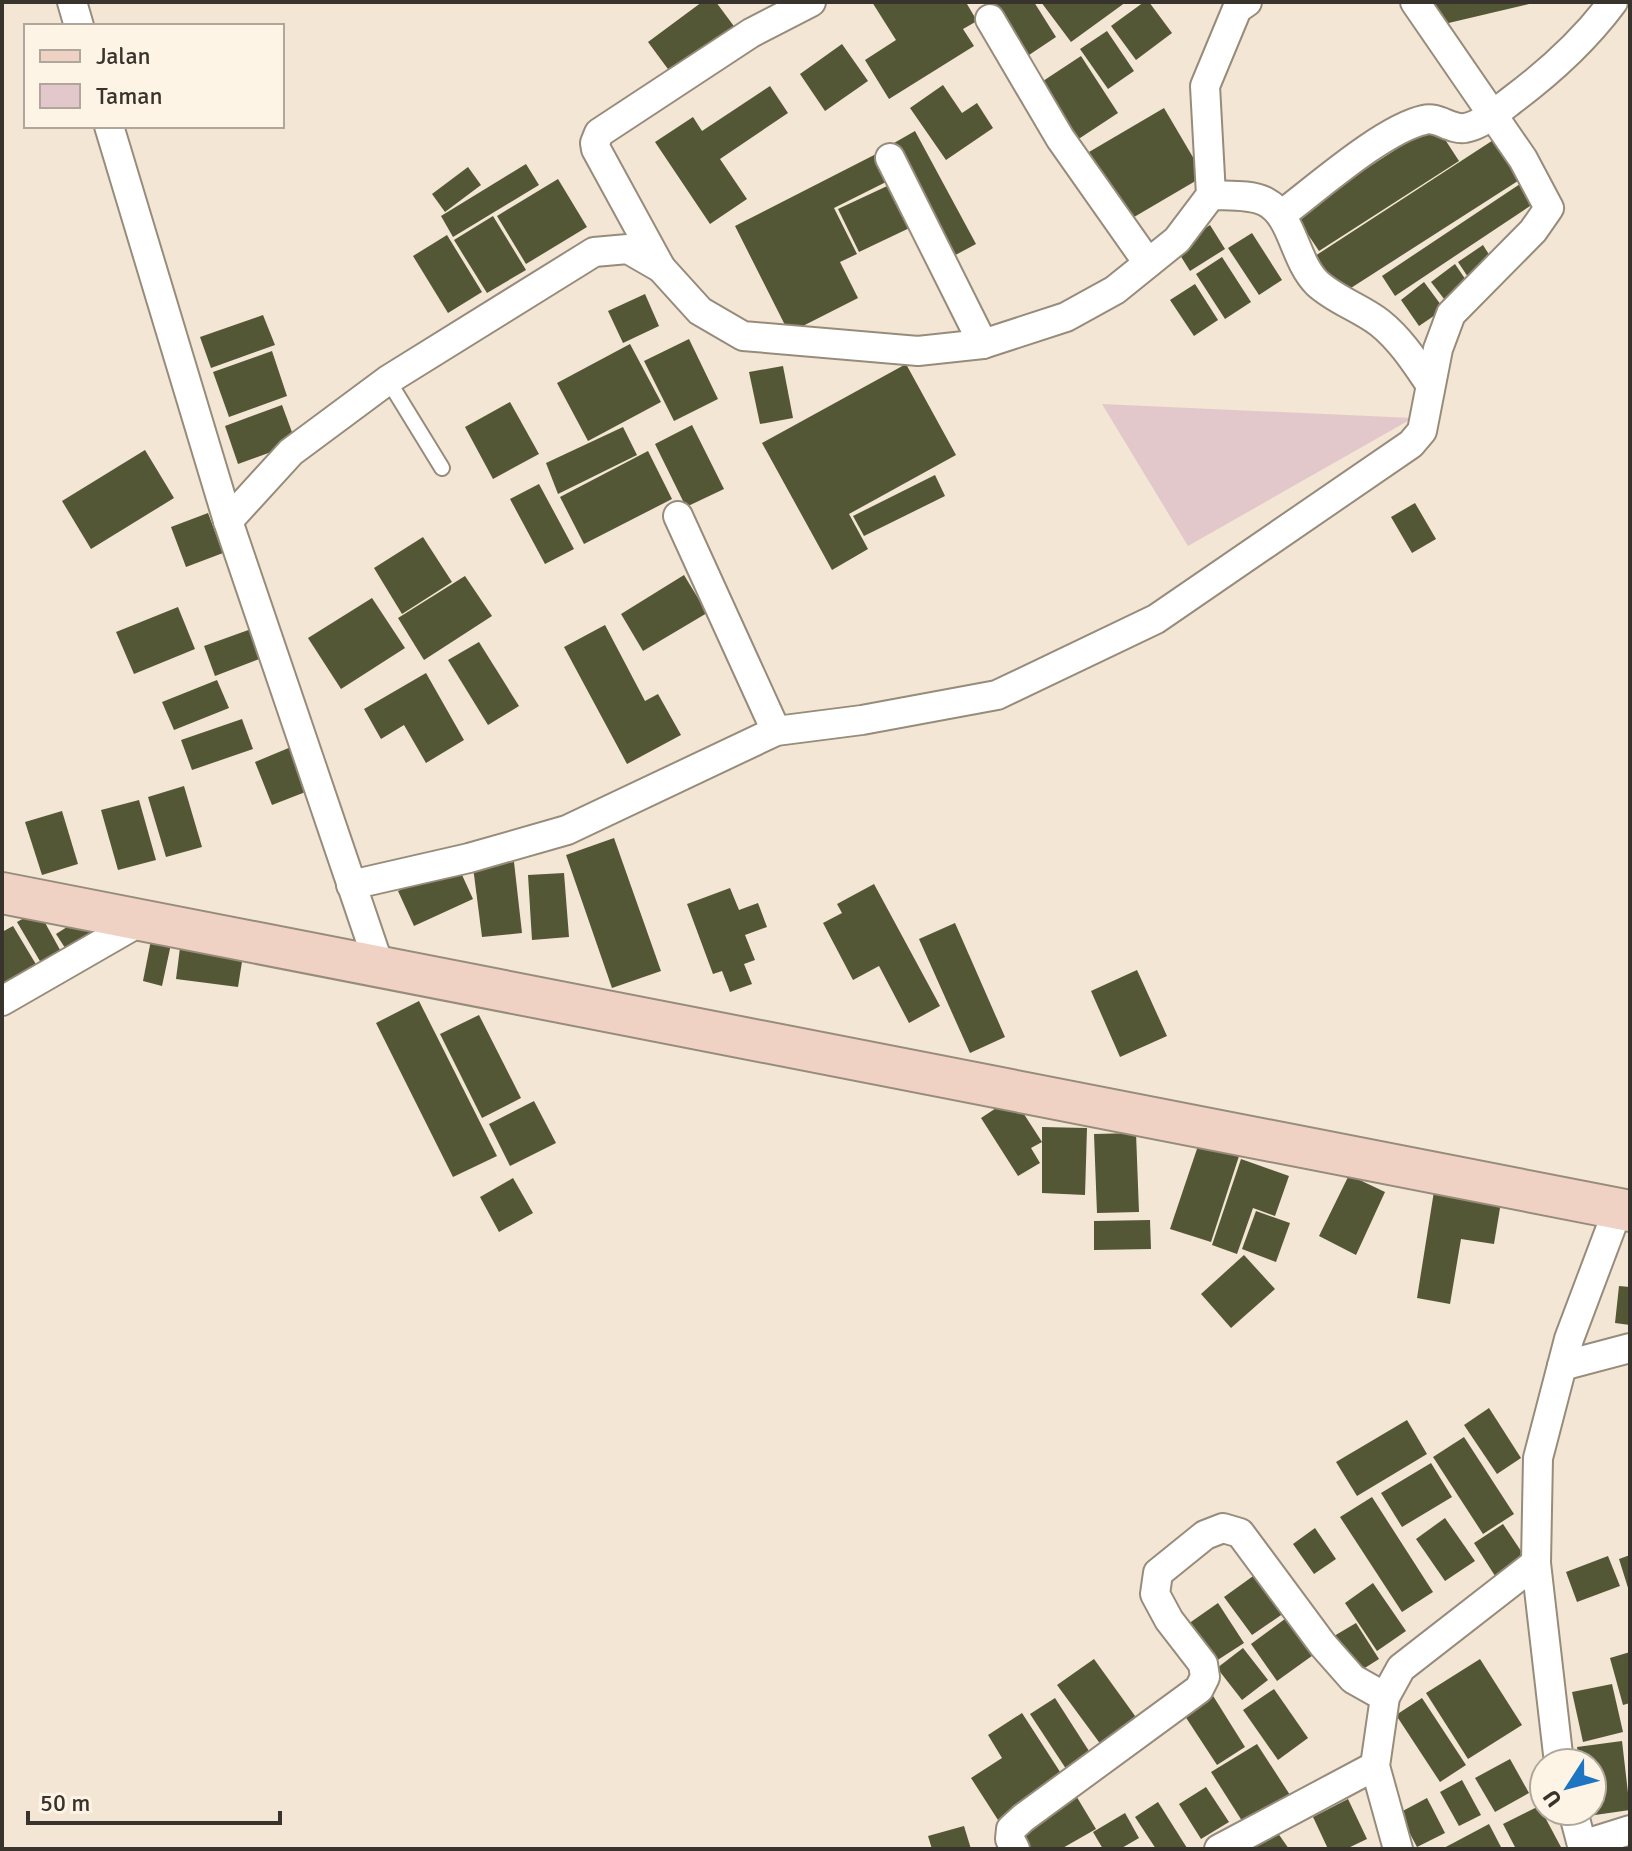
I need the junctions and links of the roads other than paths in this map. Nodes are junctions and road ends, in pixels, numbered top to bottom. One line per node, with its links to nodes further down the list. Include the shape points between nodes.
1 (72, 2): 7 (street)
2 (811, 2): 14 (street, via 751,33 599,133 596,149)
3 (1247, 2): 11 (street, via 1237,9 1205,86)
4 (1415, 2): 8 (street)
5 (1613, 2): 8 (street, via 1580,44)
6 (990, 19): 13 (street, via 1060,138)
7 (78, 24)
8 (1492, 115): 12 (street, via 1466,128 1425,119 1397,132); 17 (street, via 1549,208 1451,314)
9 (110, 128): 20 (street)
10 (890, 158): 15 (street)
11 (1211, 195): 12 (street, via 1263,200); 13 (street, via 1177,240)
12 (1281, 215): 17 (street, via 1300,261 1318,284 1379,322 1406,348)
13 (1148, 263): 15 (street, via 1115,290 1066,317)
14 (661, 268): 15 (street, via 700,311 743,336 918,351); 16 (street, via 628,249 594,252)
15 (983, 344)
16 (388, 380): 18 (lane); 20 (street, via 291,452)
17 (1430, 384): 21 (street, via 1422,431 1411,444 1156,619 997,695)
18 (442, 468)
19 (678, 516): 21 (street)
20 (228, 521): 22 (street)
21 (776, 731): 22 (street, via 567,830)
22 (351, 885): 25 (street)
23 (2, 893): 24 (street)
24 (141, 921): 25 (street); 26 (street)
25 (379, 965): 27 (street)
26 (2, 1001)
27 (1624, 1210): 29 (street)
28 (1630, 1348): 29 (street)
29 (1562, 1366): 30 (street, via 1538,1458)
30 (1536, 1563): 31 (street, via 1401,1668); 32 (street)
31 (1385, 1697): 33 (street); 37 (street, via 1353,1679 1240,1533 1223,1528 1205,1535 1158,1573 1155,1594 1203,1664 1205,1677 1199,1689 1023,1818 1011,1829)
32 (1557, 1747)
33 (1375, 1766): 38 (street); 39 (street)
34 (1577, 1827): 36 (street)
35 (1630, 1830): 36 (street)
36 (1583, 1847)
37 (1015, 1849)
38 (1219, 1849)
39 (1398, 1849)

